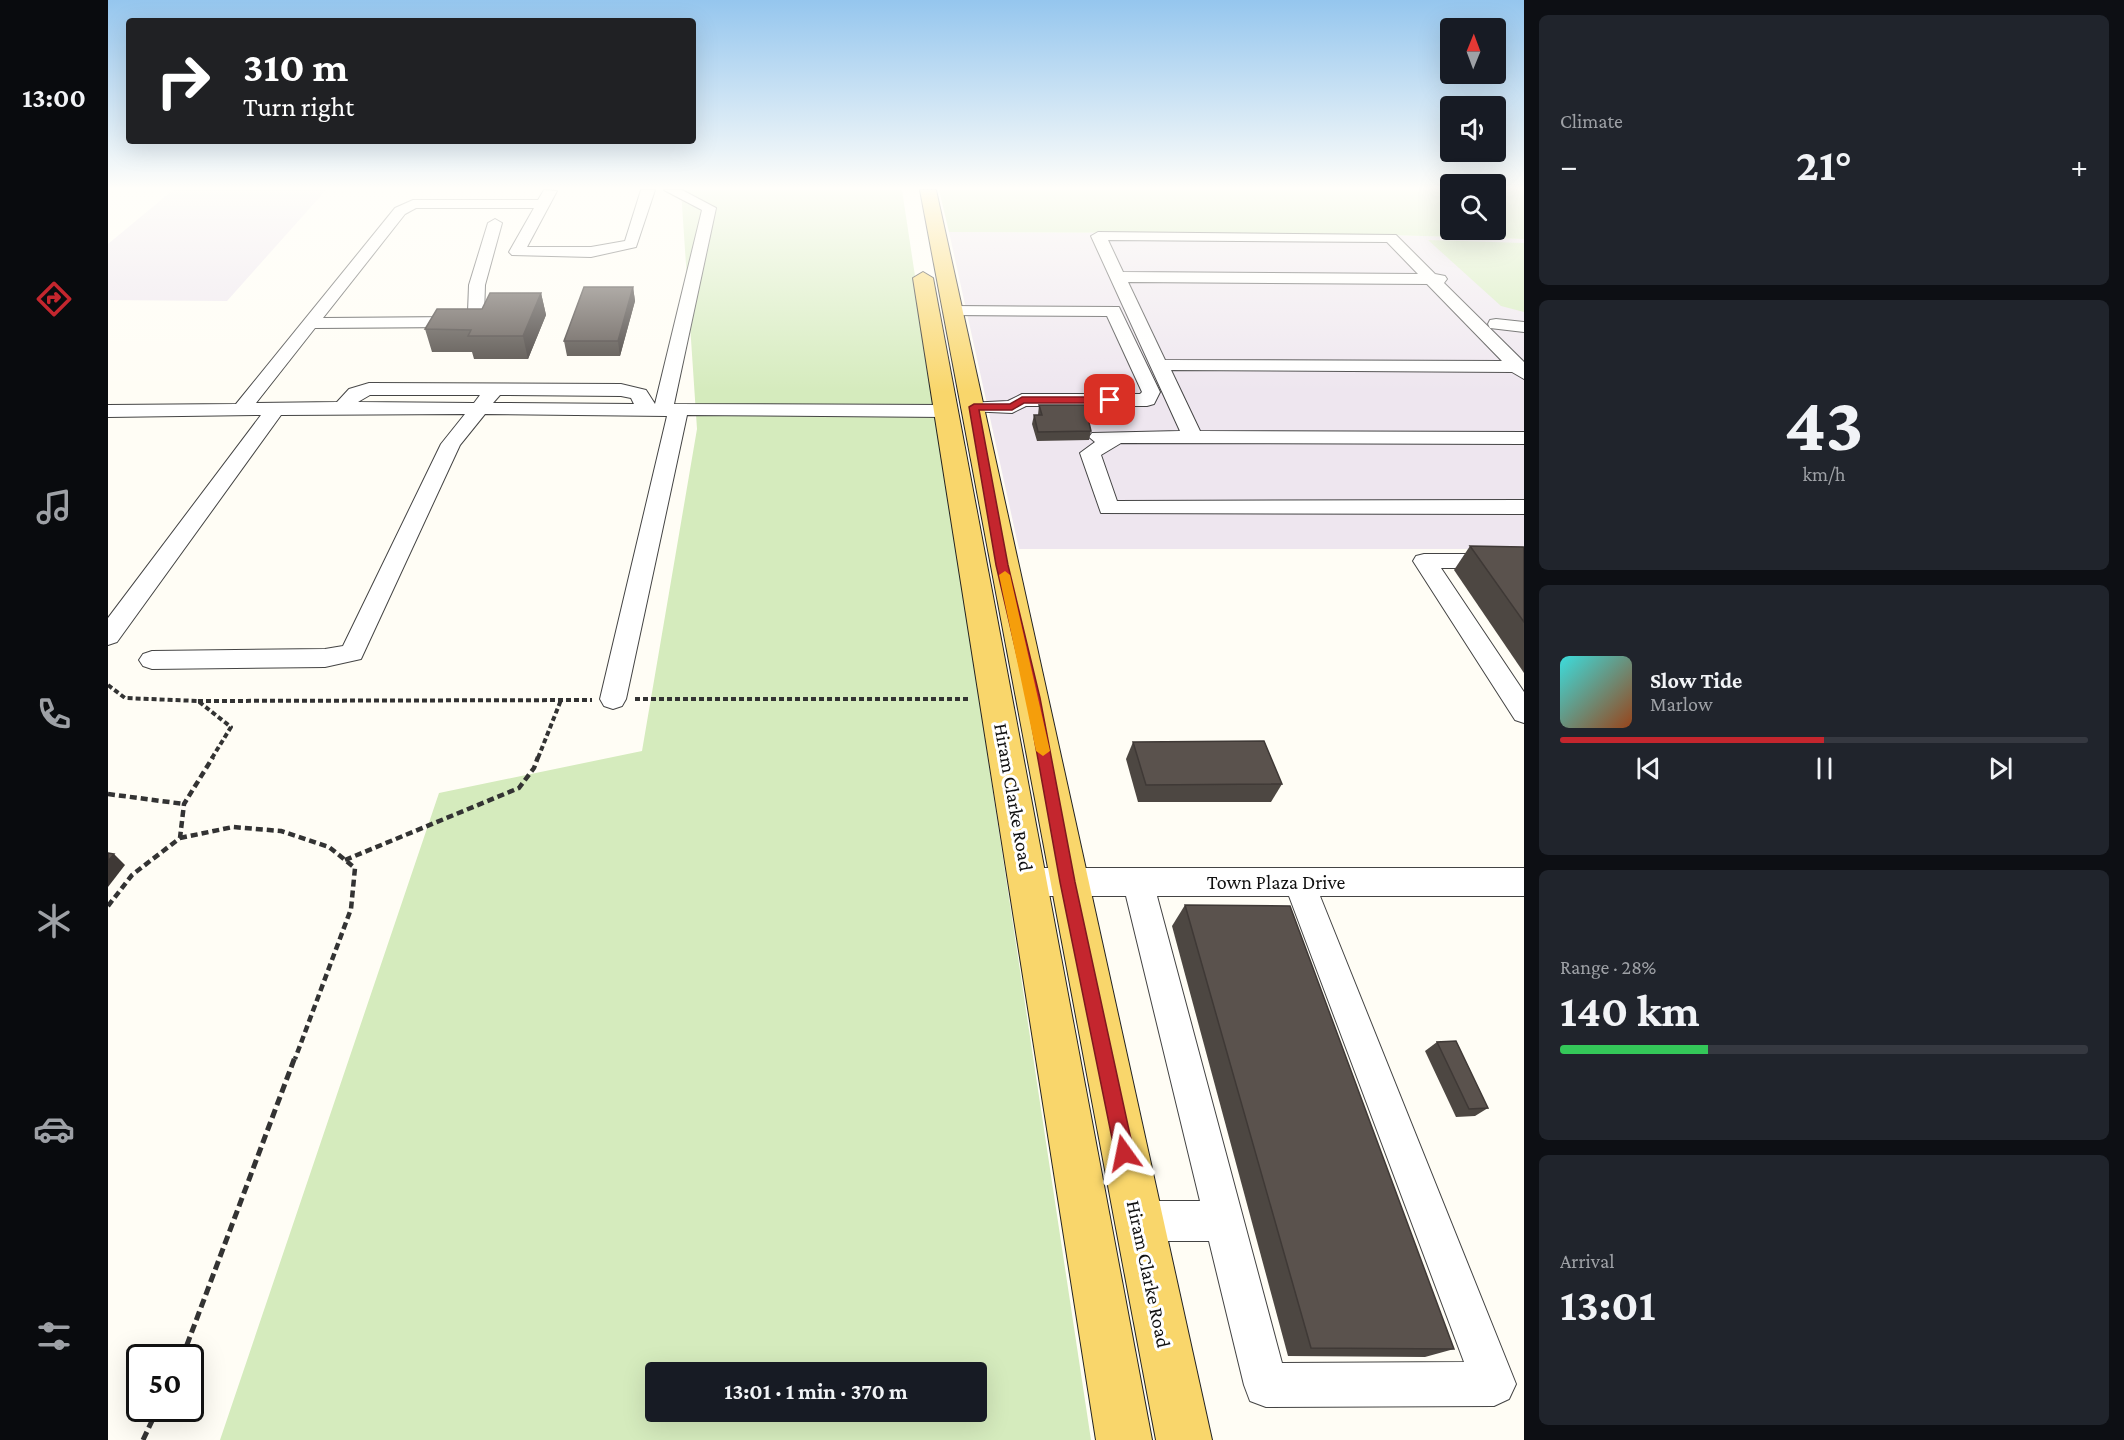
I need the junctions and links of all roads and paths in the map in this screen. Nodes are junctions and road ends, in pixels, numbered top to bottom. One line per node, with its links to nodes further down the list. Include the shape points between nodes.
1 (363, 257): 13 (street)
2 (485, 257): 13 (street, via 477,285 476,315 471,319)
3 (698, 257): 25 (street)
4 (931, 257): 12 (main road, Hiram Clarke Road)
5 (1108, 257): 9 (street)
6 (1409, 257): 10 (street)
7 (1427, 257): 11 (street)
8 (920, 258): 12 (main road, Hiram Clarke Road)
9 (1118, 278): 10 (street); 17 (street)
10 (1431, 279): 11 (street); 16 (street)
11 (1449, 280): 14 (street)
12 (940, 312): 19 (main road, Hiram Clarke Road); 19 (street, via 1113,311 1151,392 1147,400 1022,400 1012,407); 26 (main road, Hiram Clarke Road)
13 (310, 323): 24 (street)
14 (1496, 324): 15 (street); 16 (street)
15 (1524, 327)
16 (1522, 364): 17 (street)
17 (1159, 365): 29 (street)
18 (494, 390): 21 (street, via 369,389 356,393); 22 (street); 25 (street, via 631,391)
19 (974, 407): 26 (main road); 33 (main road, Hiram Clarke Road)
20 (276, 408): 21 (street); 24 (street); 35 (street)
21 (342, 408): 22 (street)
22 (479, 409): 25 (street); 36 (street, via 451,444 352,653 325,657)
23 (108, 411): 24 (street)
24 (240, 411)
25 (662, 411): 26 (street); 38 (street)
26 (945, 411): 34 (main road, Hiram Clarke Road)
27 (1090, 437): 28 (street)
28 (1117, 437): 29 (street); 31 (street, via 1090,453 1109,508)
29 (1193, 437): 30 (street)
30 (1524, 438)
31 (1524, 507)
32 (1524, 561): 40 (street, via 1424,561)
33 (1002, 565): 34 (main road); 45 (main road, Hiram Clarke Road, via 1033,698)
34 (973, 566): 45 (main road, Hiram Clarke Road)
35 (108, 636)
36 (152, 660)
37 (108, 685): 42 (path, via 125,698 198,701 231,727)
38 (613, 699)
39 (561, 700): 44 (path, via 534,768 519,788)
40 (1524, 713)
41 (108, 794): 42 (path)
42 (184, 804): 43 (path)
43 (180, 838): 44 (path, via 233,827 281,831 329,847); 49 (path, via 132,875)
44 (345, 860): 53 (path, via 355,868 351,909)
45 (1048, 882): 46 (street, Town Plaza Drive); 50 (main road, Hiram Clarke Road); 51 (main road, Hiram Clarke Road)
46 (1138, 882): 47 (street, Town Plaza Drive); 52 (street)
47 (1299, 882): 48 (street, Town Plaza Drive); 52 (street, via 1494,1384 1266,1385)
48 (1524, 882)
49 (108, 906)
50 (1086, 1221): 51 (main road); 56 (main road, Hiram Clarke Road)
51 (1138, 1221): 52 (street); 57 (main road, Hiram Clarke Road)
52 (1224, 1221)
53 (187, 1344)
54 (151, 1422): 55 (path)
55 (143, 1440)
56 (1124, 1440)
57 (1184, 1440)

